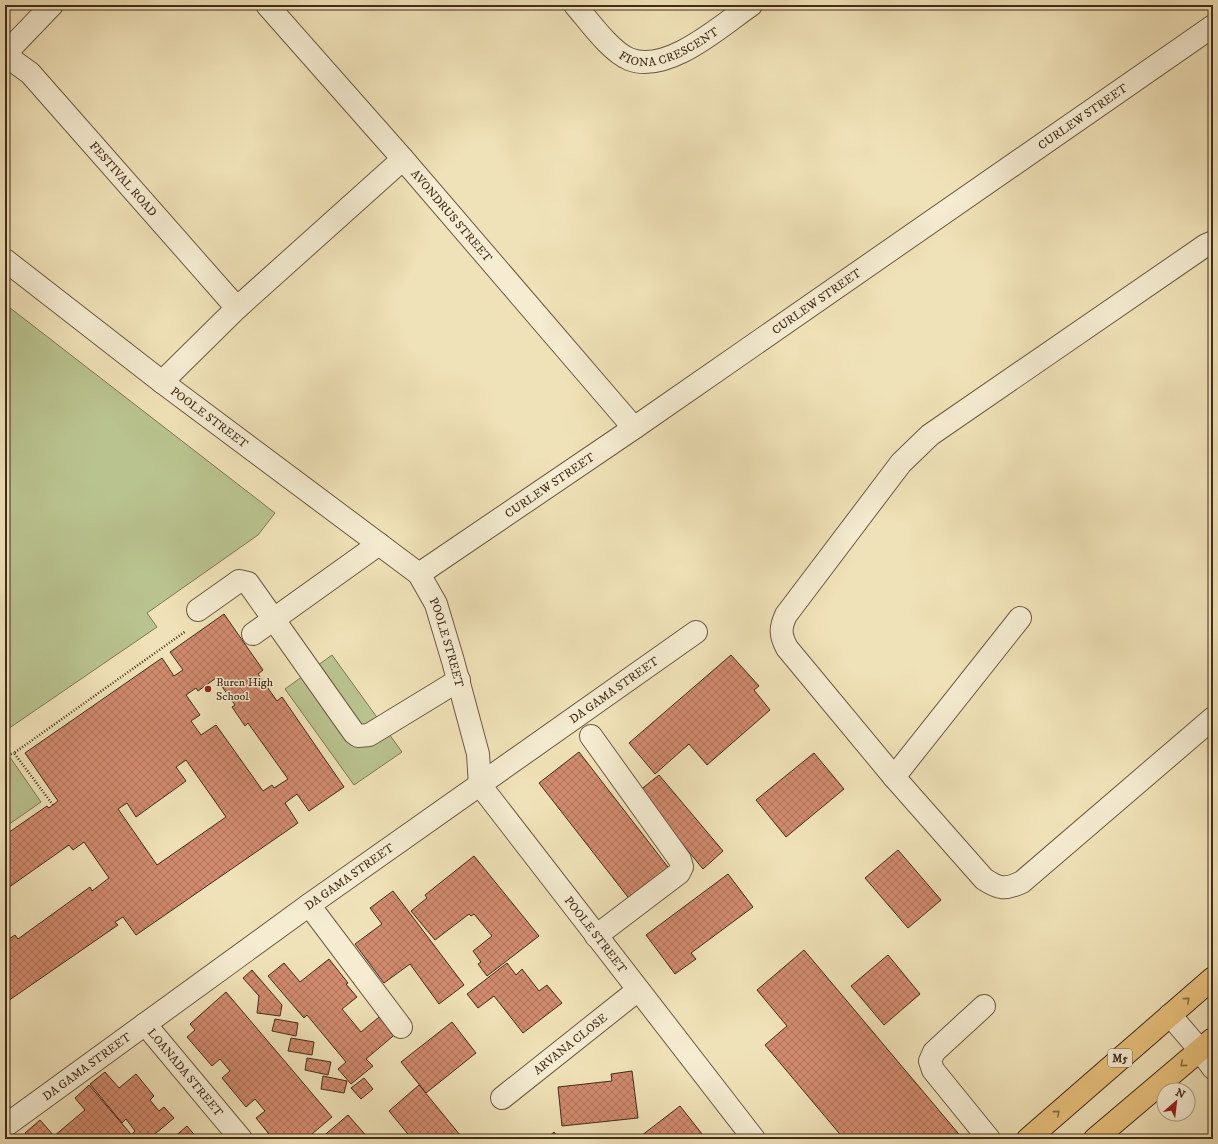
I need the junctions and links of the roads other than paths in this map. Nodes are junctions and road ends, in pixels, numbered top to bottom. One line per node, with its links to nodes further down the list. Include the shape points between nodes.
1 (52, 5): 6 (street)
2 (267, 5): 7 (street, AVONDRUS STREET)
3 (575, 5): 4 (street, FIONA CRESCENT, via 612,47 629,59 650,63 666,59 694,45)
4 (751, 5)
5 (1213, 26): 12 (street, CURLEW STREET)
6 (5, 54): 10 (street, FESTIVAL ROAD, via 30,73)
7 (404, 159): 10 (street); 12 (street, AVONDRUS STREET)
8 (1213, 242): 23 (street, via 930,435 901,463 786,615 781,626 781,637 787,648)
9 (5, 260): 11 (street, POOLE STREET)
10 (237, 308): 11 (street)
11 (162, 382): 13 (street, POOLE STREET)
12 (634, 428): 14 (street, CURLEW STREET)
13 (378, 544): 14 (street, POOLE STREET); 17 (street)
14 (419, 574): 20 (street, POOLE STREET, via 436,604)
15 (198, 610): 17 (street, via 242,581 248,583)
16 (1020, 618): 23 (street)
17 (274, 619): 19 (street); 20 (street, via 358,736 369,735)
18 (696, 632): 24 (street, DA GAMA STREET)
19 (253, 634)
20 (459, 680): 24 (street, POOLE STREET, via 478,754)
21 (1213, 718): 23 (street, via 1022,882 1010,888 996,887 984,879)
22 (591, 736): 26 (street, via 680,860 682,867 679,873)
23 (894, 777)
24 (480, 785): 25 (street, DA GAMA STREET); 26 (street, POOLE STREET)
25 (309, 905): 31 (street, DA GAMA STREET); 32 (street)
26 (596, 936): 28 (street, POOLE STREET)
27 (1213, 978): 30 (main road, M5, one-way to 27)
28 (638, 990): 35 (street, ARVANA CLOSE); 38 (street, POOLE STREET)
29 (984, 1006): 39 (street, via 934,1052 930,1061 933,1070)
30 (1170, 1015): 33 (street); 40 (main road, M5, one-way to 30)
31 (145, 1024): 36 (street, DA GAMA STREET); 37 (street, LOANADA STREET)
32 (401, 1027)
33 (1207, 1044): 34 (street); 41 (main road, one-way to 41)
34 (1213, 1068)
35 (502, 1098)
36 (5, 1126)
37 (241, 1139)
38 (754, 1139)
39 (989, 1139)
40 (1028, 1139)
41 (1095, 1139)

